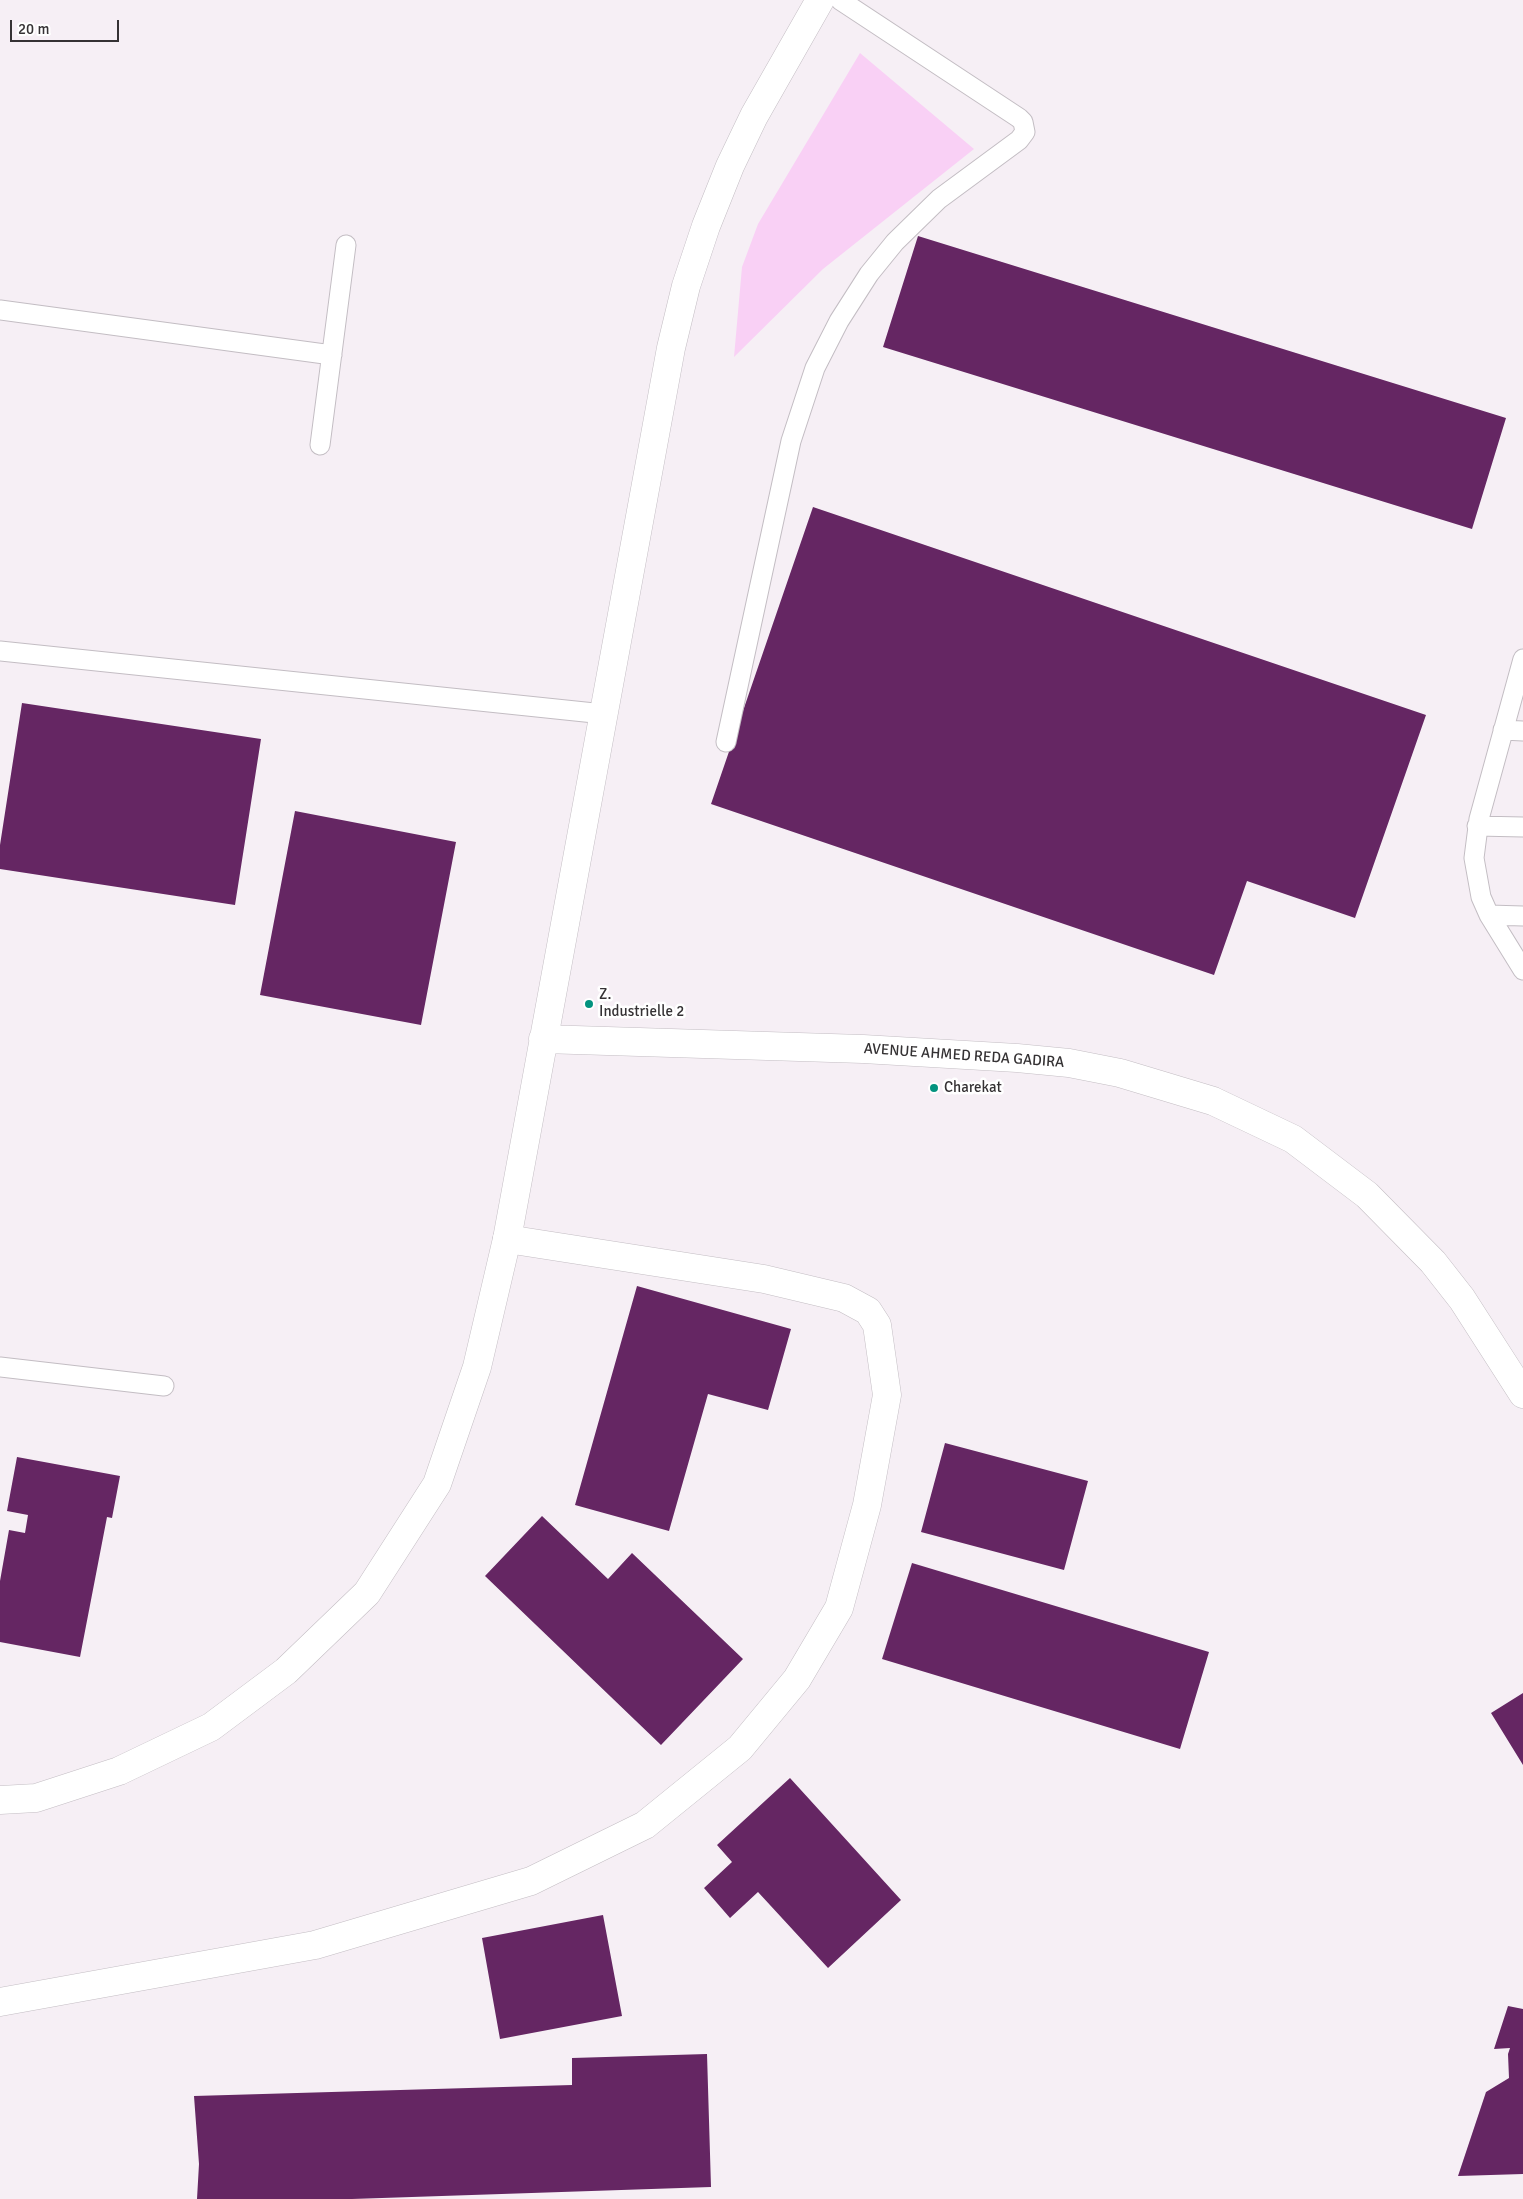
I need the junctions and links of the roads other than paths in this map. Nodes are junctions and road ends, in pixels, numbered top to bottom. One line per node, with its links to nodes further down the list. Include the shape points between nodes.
1 (820, 0): 9 (main road, via 730,166 686,286 671,348)
2 (840, 0): 12 (lane, via 1019,118 1025,132 1020,140 939,199 895,242 869,274 839,321 815,368 791,441)
3 (346, 246): 5 (lane)
4 (0, 310): 5 (lane)
5 (332, 355): 6 (lane)
6 (320, 445)
7 (0, 651): 9 (lane)
8 (1523, 659): 10 (lane)
9 (604, 714): 18 (main road)
10 (1503, 730): 11 (lane); 13 (lane)
11 (1523, 731)
12 (726, 742)
13 (1477, 826): 14 (lane); 15 (lane, via 1476,878)
14 (1523, 827)
15 (1489, 915): 16 (lane); 17 (lane)
16 (1523, 916)
17 (1523, 970)
18 (543, 1039): 19 (main road); 22 (main road, AVENUE AHMED REDA GADIRA, via 863,1049 1017,1058 1120,1073 1213,1101 1293,1139 1367,1195 1401,1227 1456,1291)
19 (507, 1239): 23 (main road, via 477,1367 437,1484 366,1593 286,1671 211,1727 119,1771 36,1798); 24 (main road, via 764,1279 844,1298 868,1311 877,1325 887,1395 869,1496 839,1608 797,1679 740,1748 645,1825 531,1881 315,1945)
20 (0, 1367): 21 (lane)
21 (164, 1386)
22 (1523, 1394)
23 (0, 1800)
24 (0, 2002)

